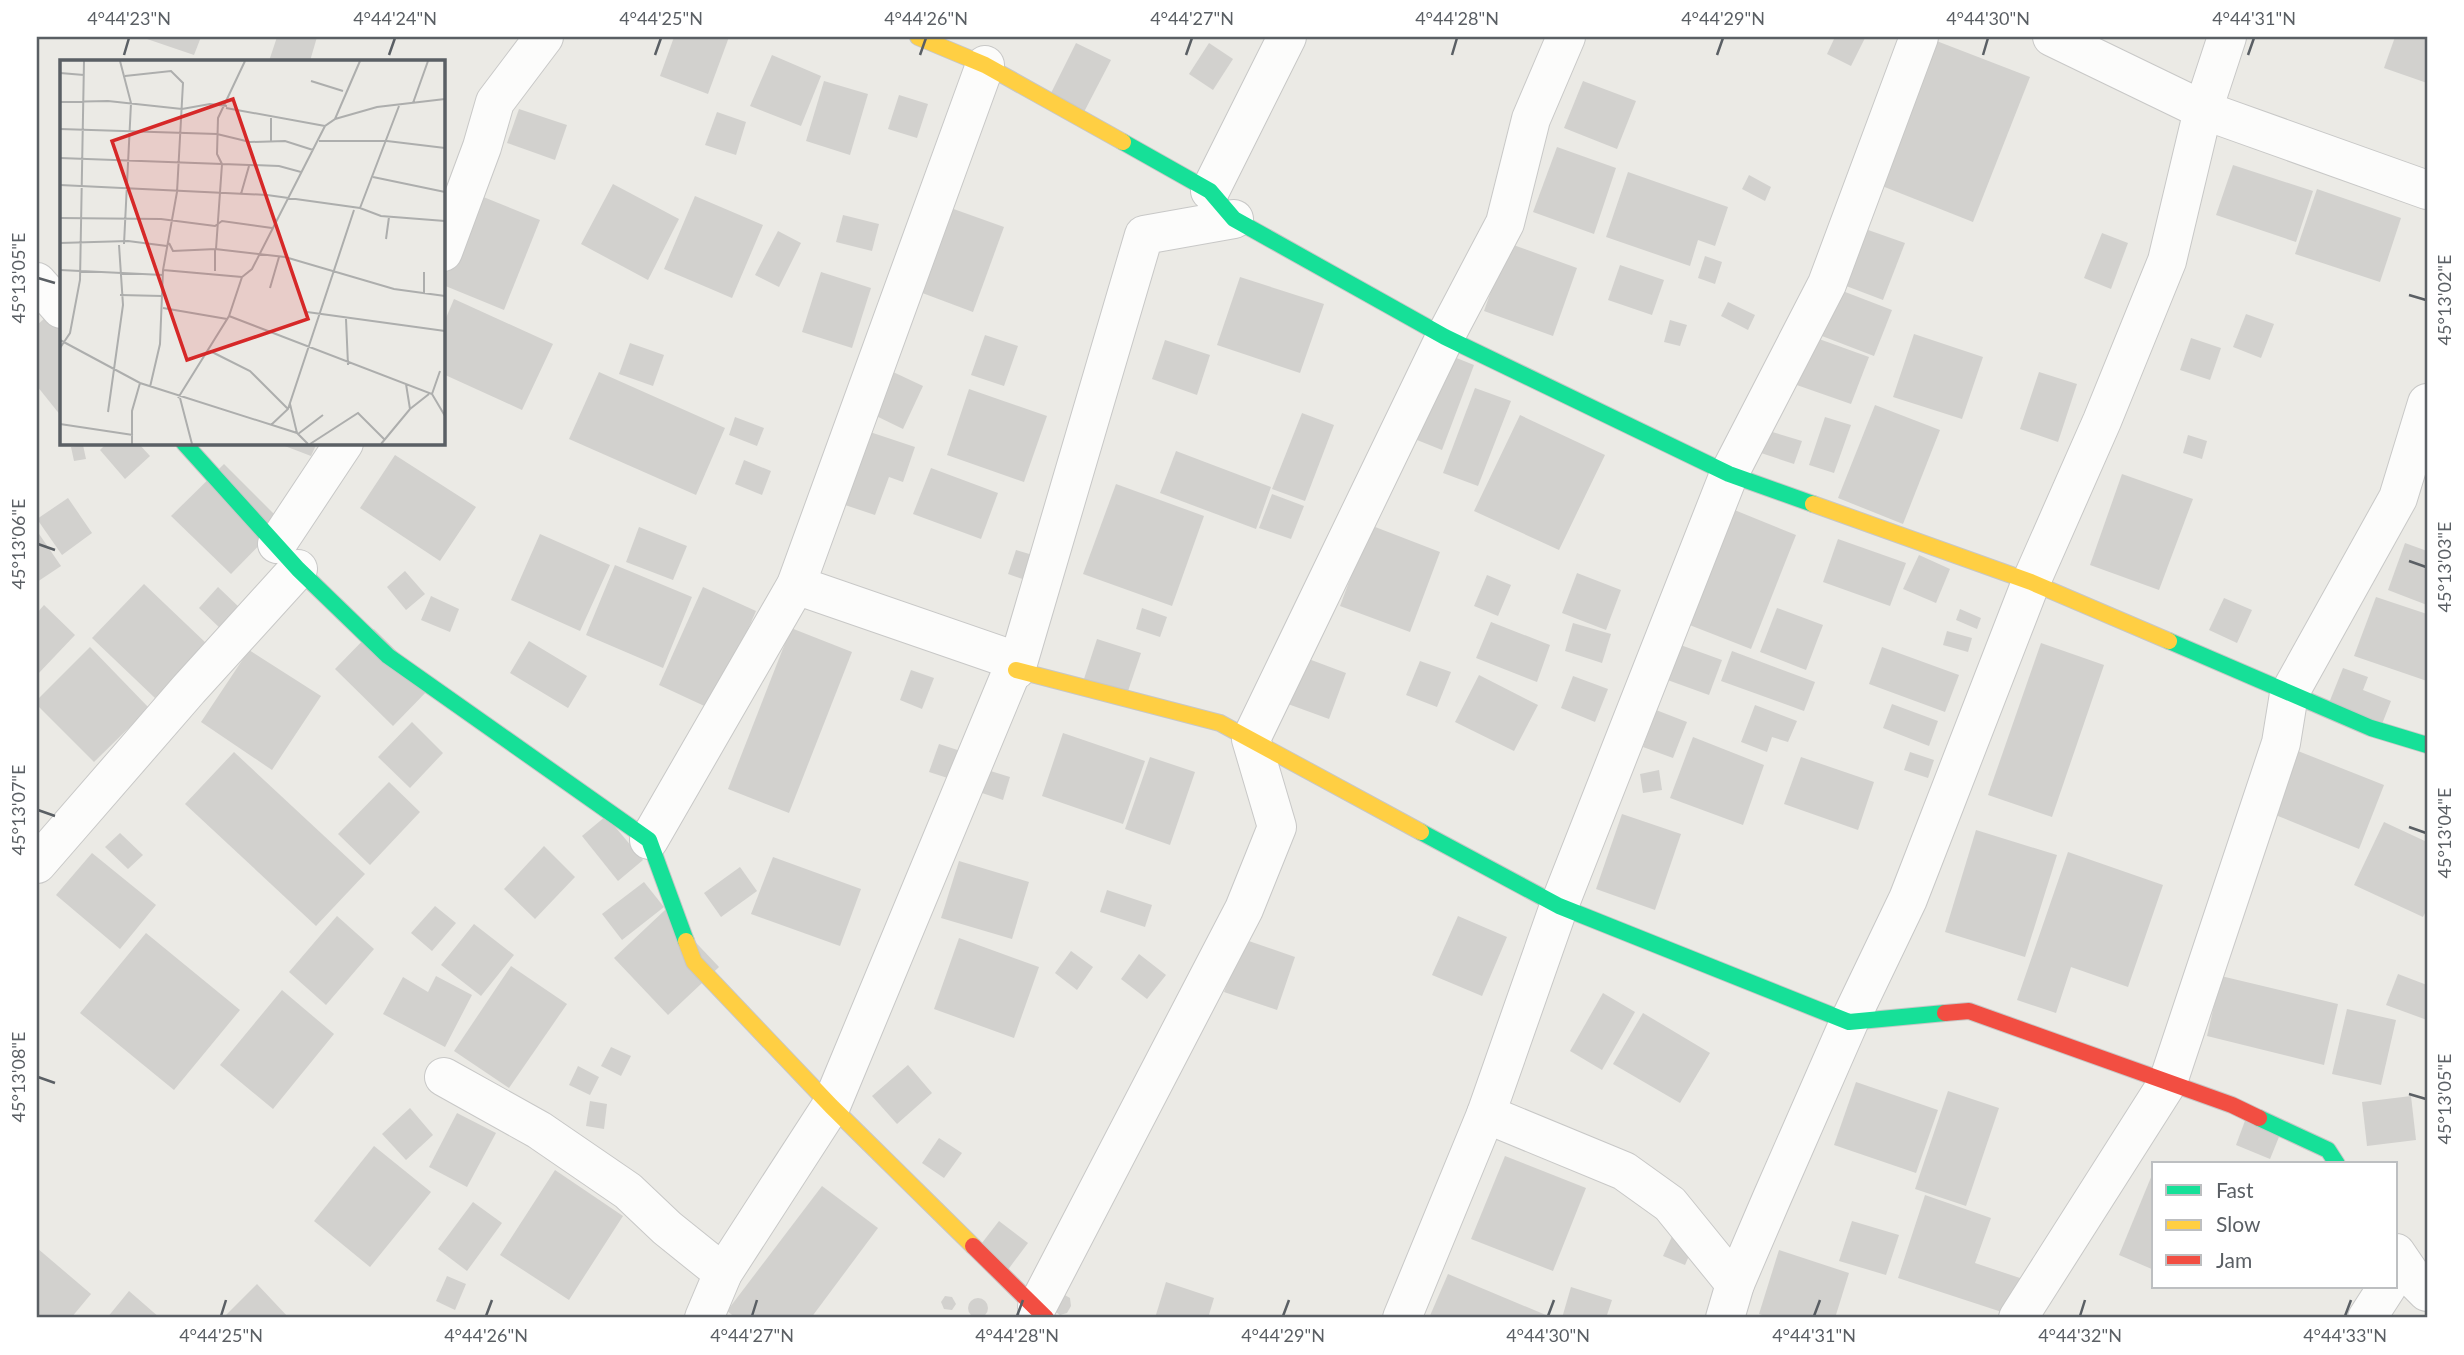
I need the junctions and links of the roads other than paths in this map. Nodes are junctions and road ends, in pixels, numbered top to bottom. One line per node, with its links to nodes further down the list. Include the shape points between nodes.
1 (544, 37): 12 (street, via 495,102)
2 (1287, 37): 11 (street)
3 (1566, 37): 15 (street, via 1531,119 1505,223)
4 (1919, 37): 19 (street, via 1827,284)
5 (2052, 37): 9 (street)
6 (2227, 37): 9 (street)
7 (932, 39): 8 (street)
8 (985, 65): 11 (street); 22 (street)
9 (2203, 110): 10 (street); 21 (street, via 2167,261)
10 (2427, 190)
11 (1222, 205): 15 (street); 23 (street, via 1144,235)
12 (444, 249)
13 (37, 282): 14 (street)
14 (60, 308)
15 (1445, 337): 19 (street); 25 (street)
16 (2427, 403): 24 (street, via 2398,498)
17 (185, 444): 20 (street)
18 (344, 444): 20 (street)
19 (1729, 474): 21 (street); 29 (street)
20 (288, 557): 27 (street, via 388,656); 28 (street, via 189,689)
21 (2031, 582): 24 (street); 30 (street, via 1908,899)
22 (796, 585): 23 (street); 27 (street)
23 (1016, 666): 25 (street, via 1220,723); 33 (street)
24 (2289, 694): 26 (street); 32 (street, via 2281,743)
25 (1251, 738): 29 (street); 39 (street, via 1277,827 1244,909)
26 (2427, 745)
27 (649, 840): 33 (street, via 694,962)
28 (37, 864)
29 (1559, 906): 30 (street); 34 (street)
30 (1849, 1022): 32 (street, via 1969,1011); 38 (street)
31 (444, 1077): 36 (street, via 539,1130 628,1191)
32 (2168, 1082): 35 (street, via 2232,1105 2328,1150); 42 (street)
33 (831, 1106): 36 (street); 39 (street)
34 (1486, 1114): 38 (street, via 1624,1171 1671,1205); 41 (street)
35 (2336, 1162)
36 (723, 1273): 40 (street)
37 (2393, 1288): 43 (street)
38 (1730, 1301)
39 (1041, 1313)
40 (704, 1318)
41 (1402, 1318)
42 (2018, 1318)
43 (2367, 1318)

